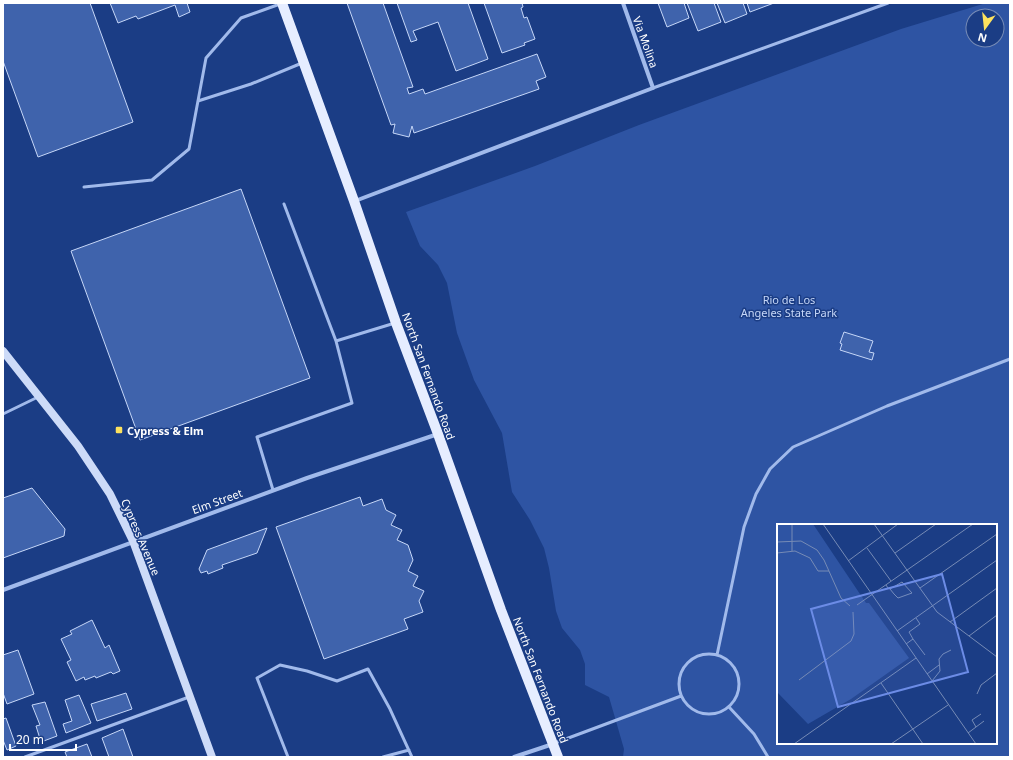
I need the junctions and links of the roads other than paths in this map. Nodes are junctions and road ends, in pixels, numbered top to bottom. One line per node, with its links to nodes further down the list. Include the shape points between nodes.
1 (282, 3): 4 (main road, North San Fernando Road); 6 (lane, via 241,18 206,58)
2 (623, 3): 5 (street, Via Molina)
3 (888, 3): 5 (lane)
4 (303, 62): 6 (lane, via 251,84); 8 (main road, North San Fernando Road)
5 (653, 88): 8 (street)
6 (198, 101): 7 (lane, via 189,149 152,180)
7 (84, 187)
8 (354, 201): 10 (main road, North San Fernando Road)
9 (284, 204): 11 (lane)
10 (396, 323): 11 (lane); 16 (main road, North San Fernando Road)
11 (336, 341): 17 (lane, via 352,403 257,437)
12 (3, 351): 14 (street, Cypress Avenue)
13 (1010, 359): 20 (lane, via 887,406 793,447 770,469 756,494 744,527)
14 (39, 397): 15 (lane); 18 (street, Cypress Avenue, via 78,446 110,494)
15 (3, 414)
16 (438, 434): 17 (street, Elm Street); 24 (main road, North San Fernando Road, via 501,610)
17 (273, 490): 18 (street, Elm Street)
18 (133, 541): 19 (street, Elm Street); 21 (street, Cypress Avenue)
19 (3, 590)
20 (717, 655): 22 (lane, via 698,656 683,668 679,686); 23 (lane, via 726,659 737,673 739,691)
21 (191, 696): 26 (lane); 27 (street, Cypress Avenue)
22 (681, 696): 23 (lane, via 686,704 702,714 712,715); 24 (lane)
23 (730, 707): 33 (lane, via 754,734)
24 (553, 744): 31 (street); 32 (main road, North San Fernando Road)
25 (409, 750): 28 (lane, via 368,669 337,681 280,665 257,678); 29 (lane); 30 (lane)
26 (25, 757)
27 (212, 757)
28 (288, 757)
29 (383, 757)
30 (412, 757)
31 (514, 757)
32 (558, 757)
33 (768, 757)

